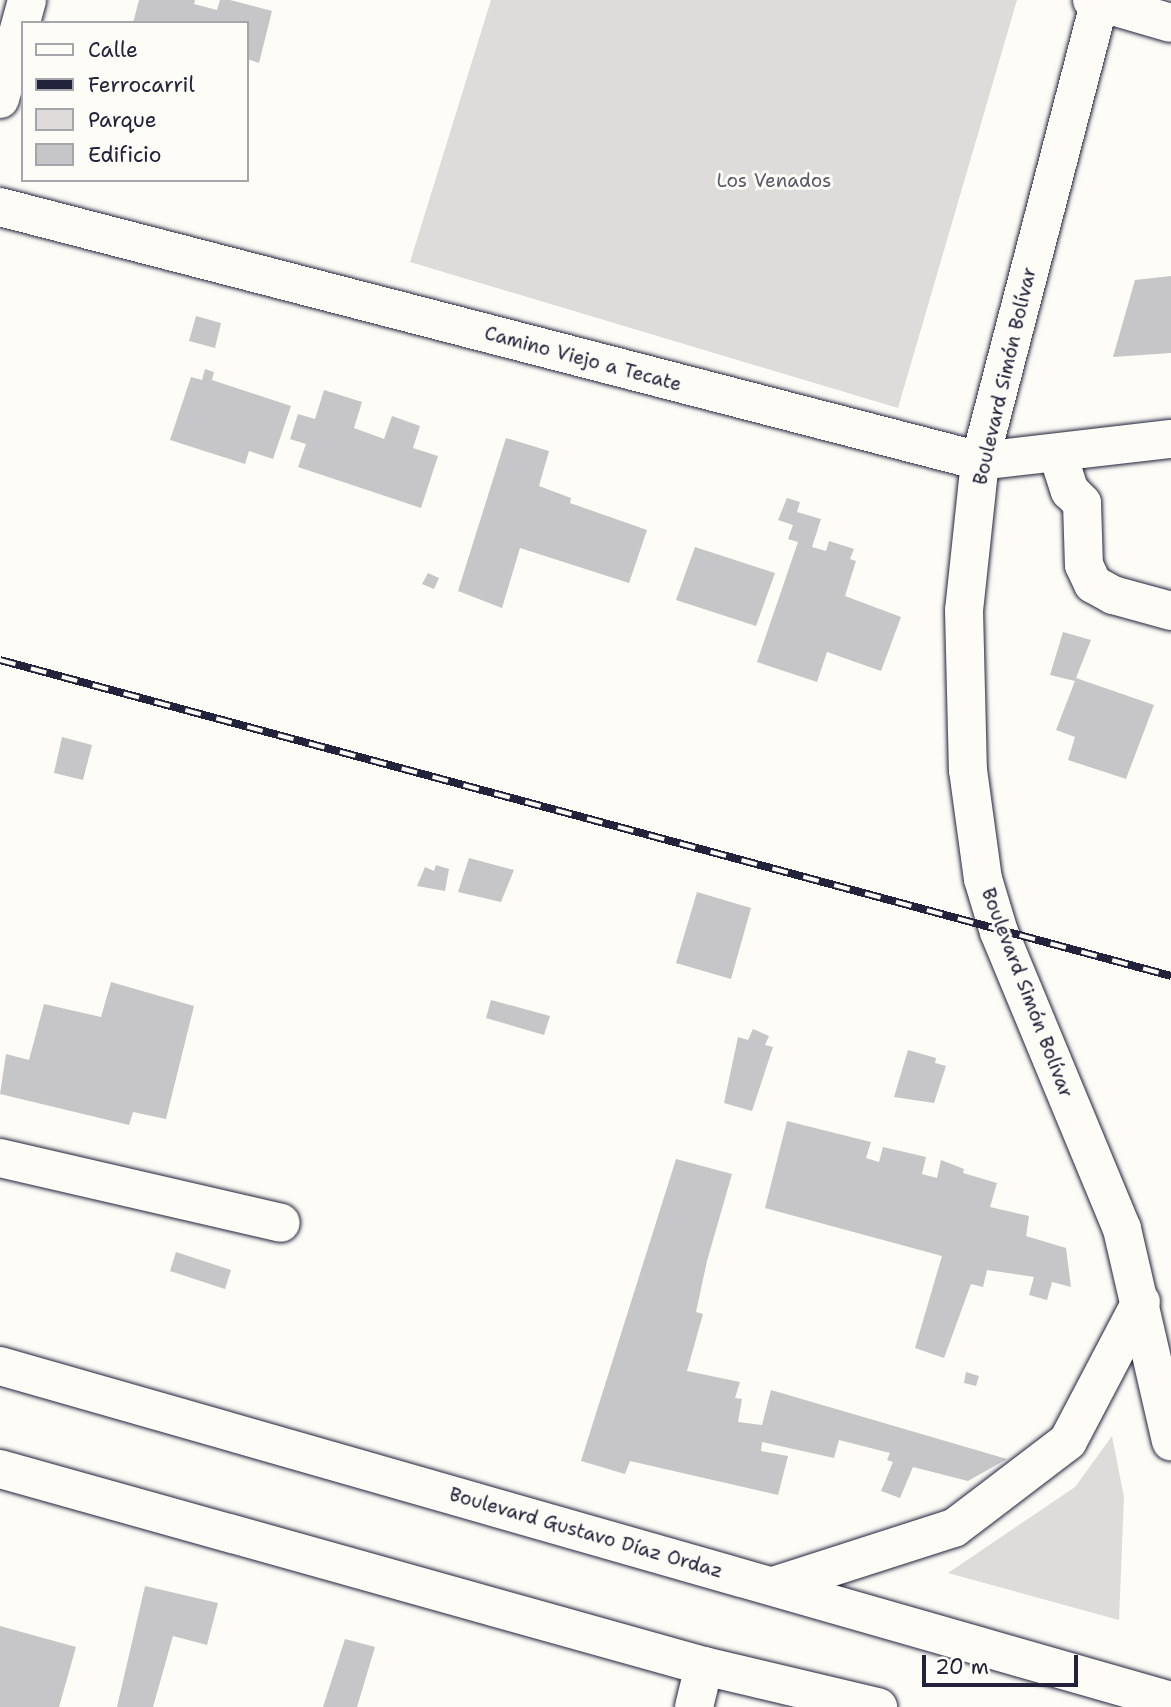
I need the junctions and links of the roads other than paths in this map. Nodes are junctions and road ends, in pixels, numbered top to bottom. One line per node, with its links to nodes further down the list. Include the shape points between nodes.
1 (27, 0): 3 (main road)
2 (1097, 1): 5 (main road); 10 (main road, Boulevard Simón Bolívar)
3 (21, 21)
4 (21, 22): 6 (main road)
5 (1171, 23)
6 (0, 99)
7 (0, 207): 10 (main road, Camino Viejo a Tecate)
8 (1171, 439): 9 (main road, Camino Viejo a Tecate)
9 (1058, 455): 10 (main road, Camino Viejo a Tecate); 11 (main road, via 1086,516 1084,565 1093,584 1113,595)
10 (980, 461): 14 (main road, Boulevard Simón Bolívar, via 964,624 968,770 983,879 999,932)
11 (1171, 611)
12 (0, 1158): 13 (main road)
13 (281, 1223)
14 (1156, 1308): 16 (main road, Boulevard Simón Bolívar); 18 (main road, via 1068,1441 954,1528)
15 (0, 1366): 18 (main road, Boulevard Gustavo Díaz Ordaz)
16 (1171, 1441)
17 (0, 1469): 19 (main road)
18 (772, 1586): 20 (main road, Boulevard Gustavo Díaz Ordaz)
19 (704, 1666): 21 (main road); 22 (main road)
20 (1167, 1695)
21 (805, 1698): 23 (main road)
22 (694, 1707)
23 (878, 1707)

